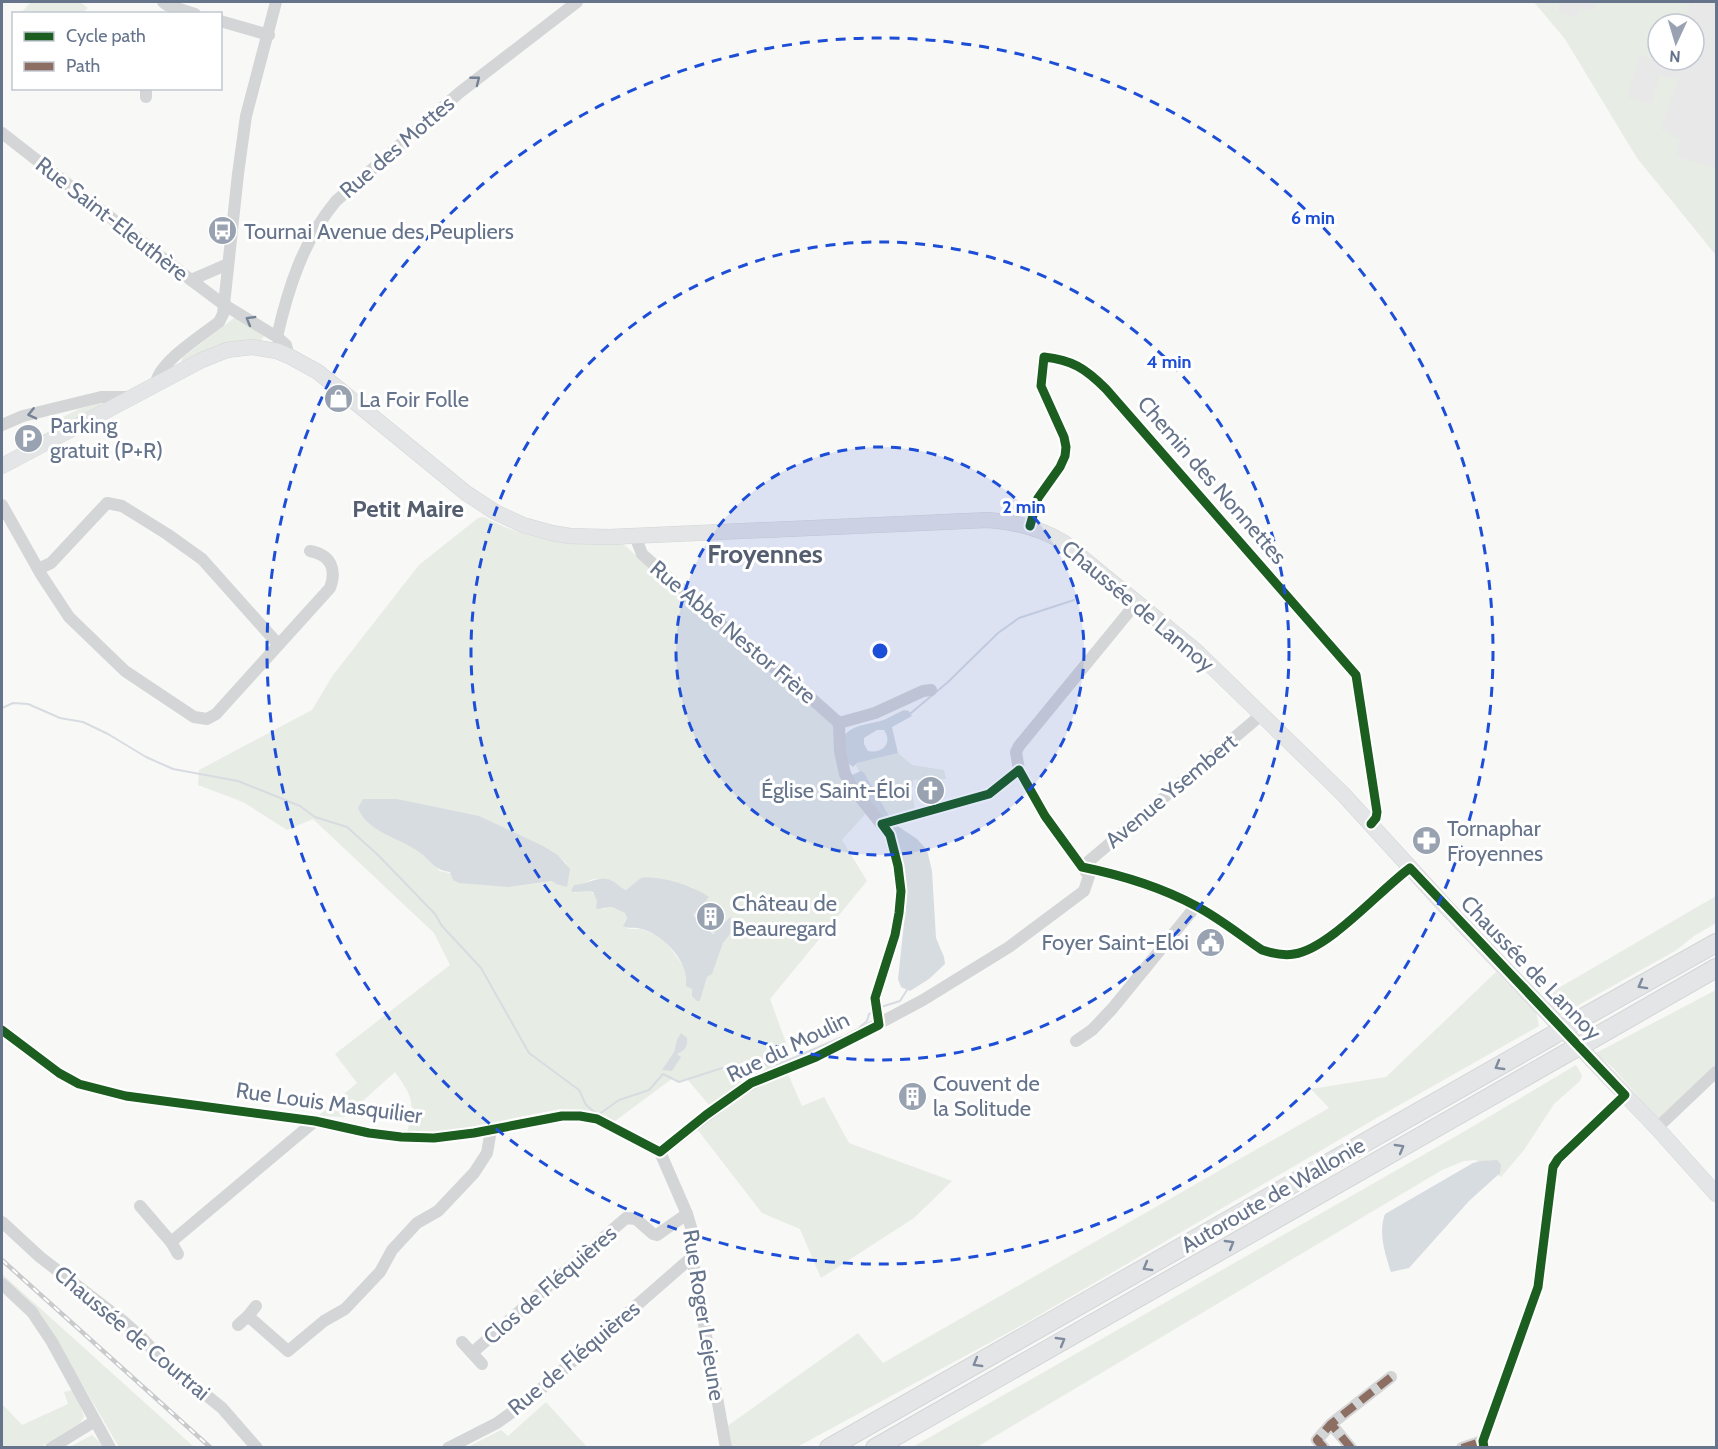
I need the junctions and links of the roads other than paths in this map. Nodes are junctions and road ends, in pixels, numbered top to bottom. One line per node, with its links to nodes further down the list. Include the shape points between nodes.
1 (276, 2): 6 (street)
2 (577, 2): 11 (street, Rue des Mottes, one-way to 2, via 292,280 324,216 336,201 459,93)
3 (165, 7): 4 (street)
4 (186, 12)
5 (222, 22): 6 (street)
6 (268, 35): 8 (street, via 246,116)
7 (2, 133): 9 (street, Rue Saint-Eleuthère)
8 (228, 264): 9 (street); 10 (street)
9 (191, 280): 10 (street, Rue Saint-Eleuthère)
10 (223, 304): 11 (street, Rue Saint-Eleuthère, one-way to 10); 13 (street, via 219,322 170,360)
11 (278, 337): 12 (street)
12 (289, 356): 13 (main road, Chaussée de Lannoy, via 252,347 227,350); 19 (main road, Chaussée de Lannoy, via 324,376 466,493 495,512 552,533)
13 (156, 383): 14 (main road, Chaussée de Lannoy)
14 (131, 397): 15 (street, one-way to 15, via 101,397); 16 (main road, Chaussée de Lannoy)
15 (2, 425)
16 (2, 466)
17 (2, 505): 21 (street)
18 (1030, 526): 19 (main road, Chaussée de Lannoy, via 988,519); 22 (main road, Chaussée de Lannoy, via 1064,542); 29 (street, Chemin des Nonnettes, via 1038,498 1065,456 1064,437 1041,386 1044,357 1062,359 1079,366 1106,389 1356,675 1377,812)
19 (635, 536): 26 (street, Rue Abbé Nestor Frère, via 642,554)
20 (310, 551): 23 (street, via 329,561 334,577 330,588)
21 (38, 569): 23 (street, via 51,563 107,503 122,506 202,559); 23 (street, via 69,617 125,671 195,717 207,719 216,714)
22 (1137, 602): 25 (main road, Chaussée de Lannoy, via 1196,651); 27 (street, via 1019,746)
23 (278, 644)
24 (931, 690): 26 (street)
25 (1261, 715): 29 (main road, Chaussée de Lannoy); 30 (street, Avenue Ysembert)
26 (839, 723): 28 (street, via 845,774 855,791)
27 (1019, 770): 28 (street, via 989,794); 30 (street, via 1045,816)
28 (887, 822): 35 (street, via 901,891 895,935 877,992)
29 (1371, 824): 31 (main road, Chaussée de Lannoy)
30 (1082, 867): 32 (street, via 1149,886); 35 (street, Rue du Moulin, via 1089,876 1084,891 1008,947 939,991)
31 (1410, 868): 32 (street, via 1319,945 1294,954 1262,950); 39 (main road, Chaussée de Lannoy)
32 (1196, 906): 37 (street, via 1112,1009)
33 (1716, 943): 65 (highway, Autoroute de Wallonie, one-way to 65, bridge)
34 (1716, 968): 66 (highway, Autoroute de Wallonie, one-way to 34, bridge)
35 (877, 1016): 43 (street, Rue du Moulin, via 816,1057 751,1083)
36 (2, 1029): 40 (street, Rue Louis Masquilier, via 59,1073 90,1088)
37 (1076, 1041)
38 (1716, 1072): 41 (street)
39 (1625, 1095): 41 (main road, Chaussée de Lannoy); 59 (street, via 1552,1167 1538,1287)
40 (315, 1121): 42 (street, Rue Louis Masquilier, via 401,1137 434,1138); 45 (street, via 175,1248)
41 (1657, 1128): 44 (main road, Chaussée de Lannoy)
42 (491, 1130): 43 (street, Rue Louis Masquilier, via 580,1116 597,1119); 51 (street, via 490,1144 479,1166 438,1211 417,1223 392,1250 380,1272 345,1309 324,1321 288,1352)
43 (660, 1152): 46 (street, Rue Roger Lejeune)
44 (1716, 1194)
45 (140, 1206)
46 (687, 1214): 48 (street, Rue Roger Lejeune, via 693,1234); 54 (street, Clos de Fléquières, via 657,1235 636,1219 626,1218)
47 (2, 1222): 62 (street, Chaussée de Courtrai, via 40,1257 123,1321 187,1384 222,1408)
48 (692, 1257): 63 (street, Rue de Fléquières, via 526,1402 497,1423); 64 (street, Rue Roger Lejeune)
49 (2, 1284): 57 (street, via 32,1312)
50 (256, 1306): 51 (street)
51 (248, 1316): 52 (street)
52 (238, 1325)
53 (462, 1342): 54 (street, Clos de Fléquières)
54 (472, 1353): 55 (street, Clos de Fléquières)
55 (482, 1364)
56 (1391, 1377): 58 (street)
57 (95, 1421): 60 (street); 61 (street)
58 (1330, 1424): 67 (street, via 1317,1440); 68 (street)
59 (1483, 1444): 69 (street)
60 (51, 1448)
61 (110, 1448)
62 (257, 1448)
63 (448, 1448)
64 (726, 1448)
65 (829, 1448)
66 (875, 1448)
67 (1324, 1448)
68 (1351, 1448)
69 (1462, 1448)

